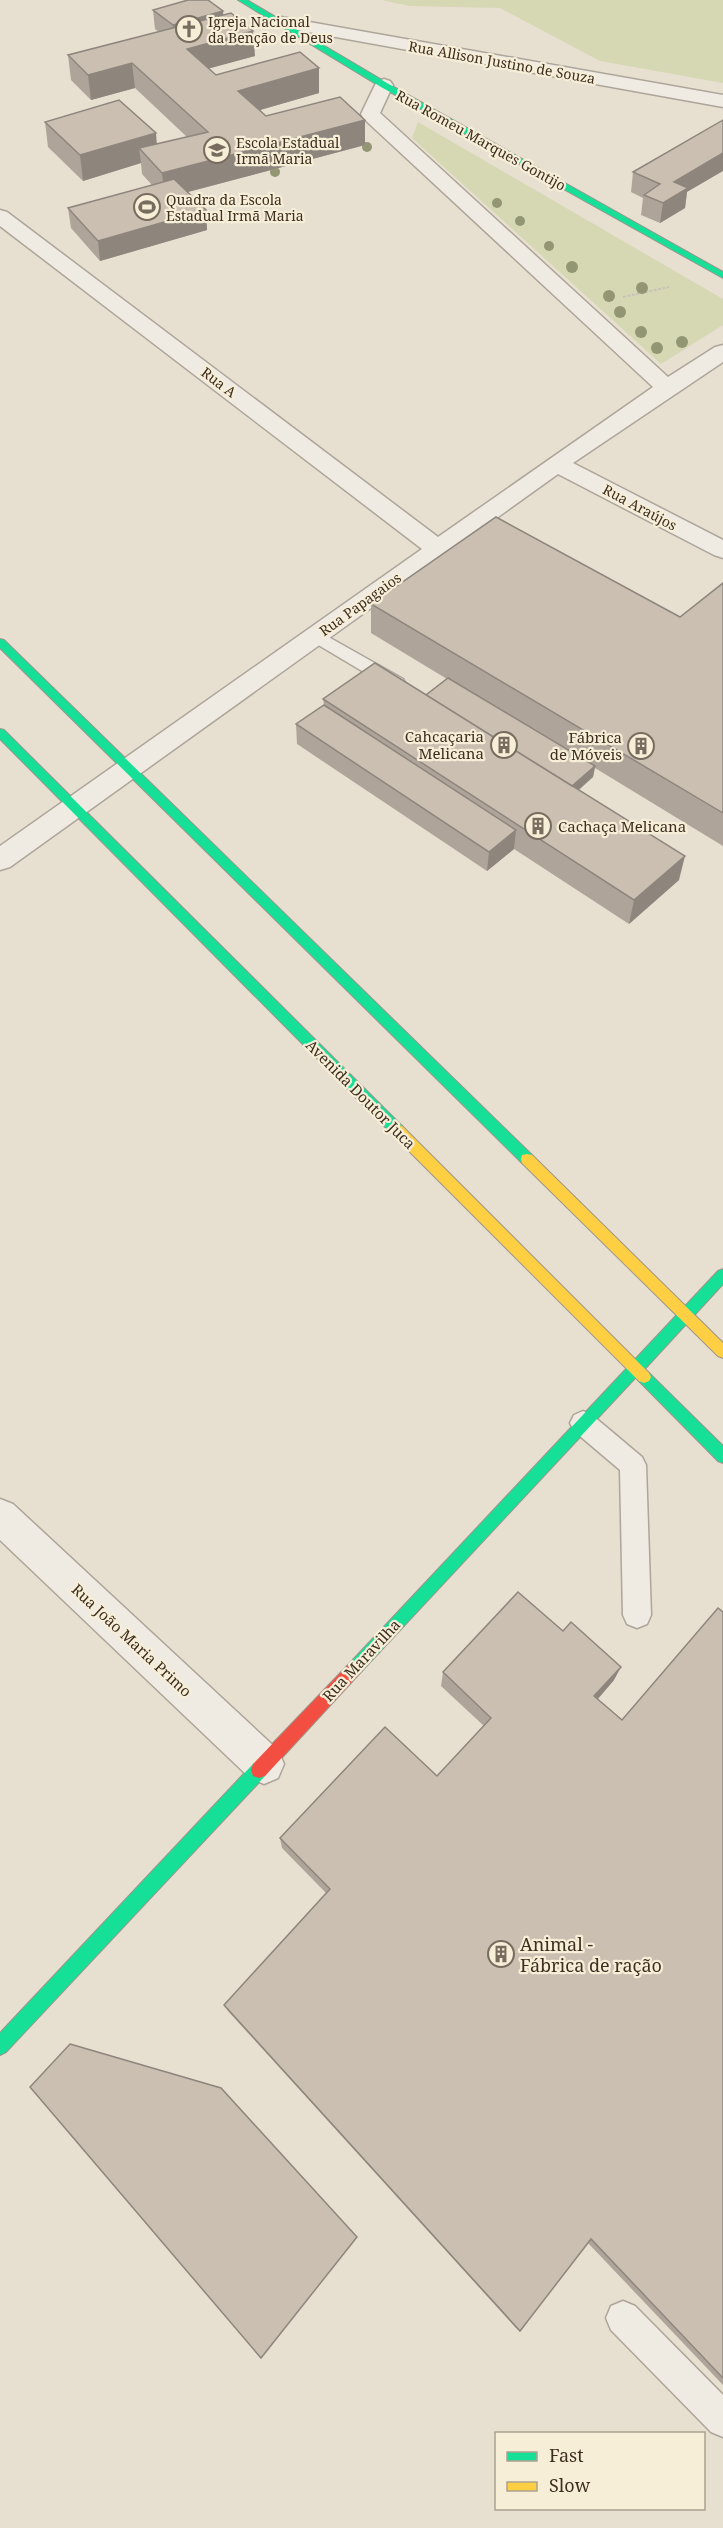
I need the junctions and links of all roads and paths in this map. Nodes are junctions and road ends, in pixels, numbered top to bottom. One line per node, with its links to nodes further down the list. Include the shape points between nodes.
1 (242, 0): 2 (main road, Rua Romeu Marques Gontijo)
2 (281, 22): 3 (main road, Rua Romeu Marques Gontijo); 4 (street, Rua Allison Justino de Souza)
3 (384, 85): 6 (main road, Rua Romeu Marques Gontijo); 10 (street, via 369,114)
4 (723, 101)
5 (0, 216): 12 (street, Rua A)
6 (723, 275)
7 (679, 285): 8 (path)
8 (617, 298)
9 (723, 352): 10 (street, Rua Papagaios)
10 (667, 387): 11 (street, Rua Papagaios)
11 (557, 464): 12 (street, Rua Papagaios); 13 (street, Rua Araújos)
12 (438, 549): 14 (street, Rua Papagaios)
13 (723, 550)
14 (316, 636): 16 (lane); 18 (street, Rua Papagaios)
15 (0, 642): 18 (main road)
16 (416, 695)
17 (0, 733): 19 (main road, Avenida Doutor Juca)
18 (131, 768): 19 (street, Rua Papagaios); 22 (main road)
19 (75, 807): 20 (street, Rua Papagaios); 24 (main road, Avenida Doutor Juca)
20 (0, 860)
21 (723, 1275): 22 (main road, Rua Maravilha)
22 (685, 1316): 23 (main road); 24 (main road, Rua Maravilha)
23 (723, 1353)
24 (634, 1368): 25 (main road, Rua Maravilha); 26 (main road, Avenida Doutor Juca)
25 (583, 1423): 28 (lane, via 633,1465); 29 (main road, Rua Maravilha)
26 (723, 1456)
27 (0, 1516): 29 (street, Rua João Maria Primo)
28 (637, 1615)
29 (264, 1764): 30 (main road, Rua Maravilha)
30 (0, 2046)
31 (623, 2318): 32 (lane)
32 (723, 2420)

